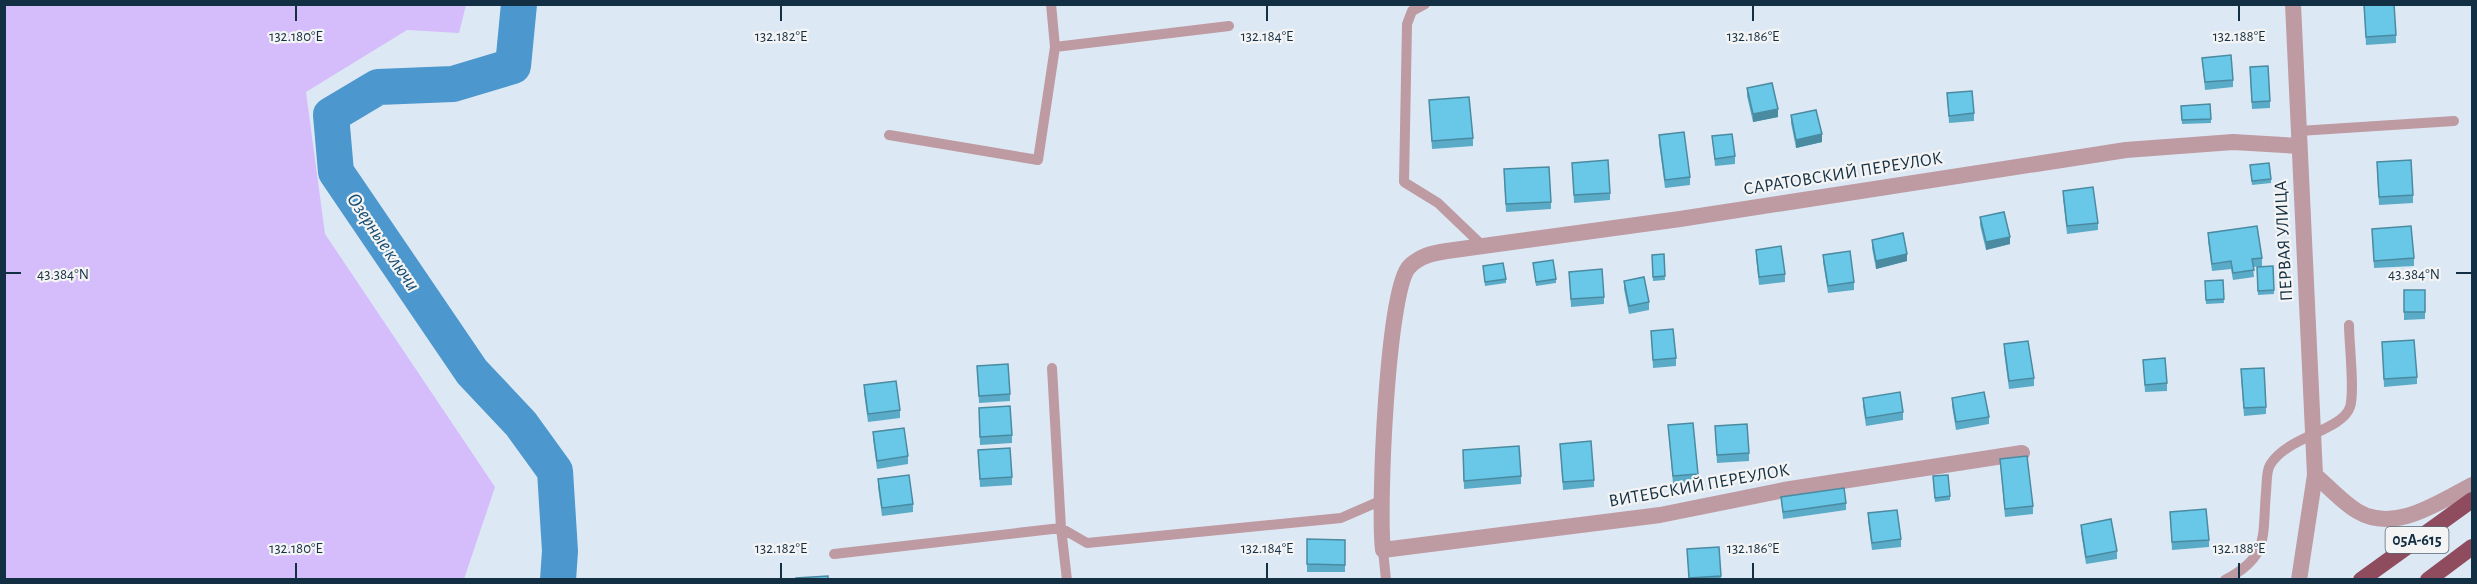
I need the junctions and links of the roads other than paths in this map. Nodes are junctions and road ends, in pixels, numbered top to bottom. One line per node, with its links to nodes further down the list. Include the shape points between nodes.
1 (1051, 4): 5 (lane)
2 (1425, 4): 9 (lane, via 1412,11 1407,24 1404,182 1438,203)
3 (2293, 4): 8 (street, ПЕРВАЯ УЛИЦА)
4 (1229, 26): 5 (lane)
5 (1054, 47): 7 (lane, via 1038,160)
6 (2454, 121): 8 (lane)
7 (889, 135)
8 (2299, 138): 9 (street, САРАТОВСКИЙ ПЕРЕУЛОК, via 2126,150); 12 (street, ПЕРВАЯ УЛИЦА)
9 (1484, 247): 17 (street, САРАТОВСКИЙ ПЕРЕУЛОК, via 1433,253 1409,267 1402,277 1394,318)
10 (2349, 325): 12 (lane, via 2350,406 2338,423)
11 (1052, 368): 18 (lane)
12 (2313, 432): 14 (street, ПЕРВАЯ УЛИЦА); 24 (lane, via 2284,450 2271,464 2258,553 2249,566)
13 (2022, 453): 20 (street, ВИТЕБСКИЙ ПЕРЕУЛОК, via 1784,490 1660,515)
14 (2314, 475): 15 (street, via 2358,512 2391,520 2420,512); 25 (street, ПЕРВАЯ УЛИЦА)
15 (2472, 485)
16 (2472, 500): 26 (highway, 05А-615)
17 (1380, 501): 18 (lane, via 1341,518 1087,543); 20 (street)
18 (1061, 528): 21 (lane); 22 (lane)
19 (2472, 547): 27 (highway, 05А-615)
20 (1383, 550): 23 (lane)
21 (834, 554)
22 (1067, 579)
23 (1386, 579)
24 (2225, 579)
25 (2300, 579)
26 (2361, 579)
27 (2428, 579)

